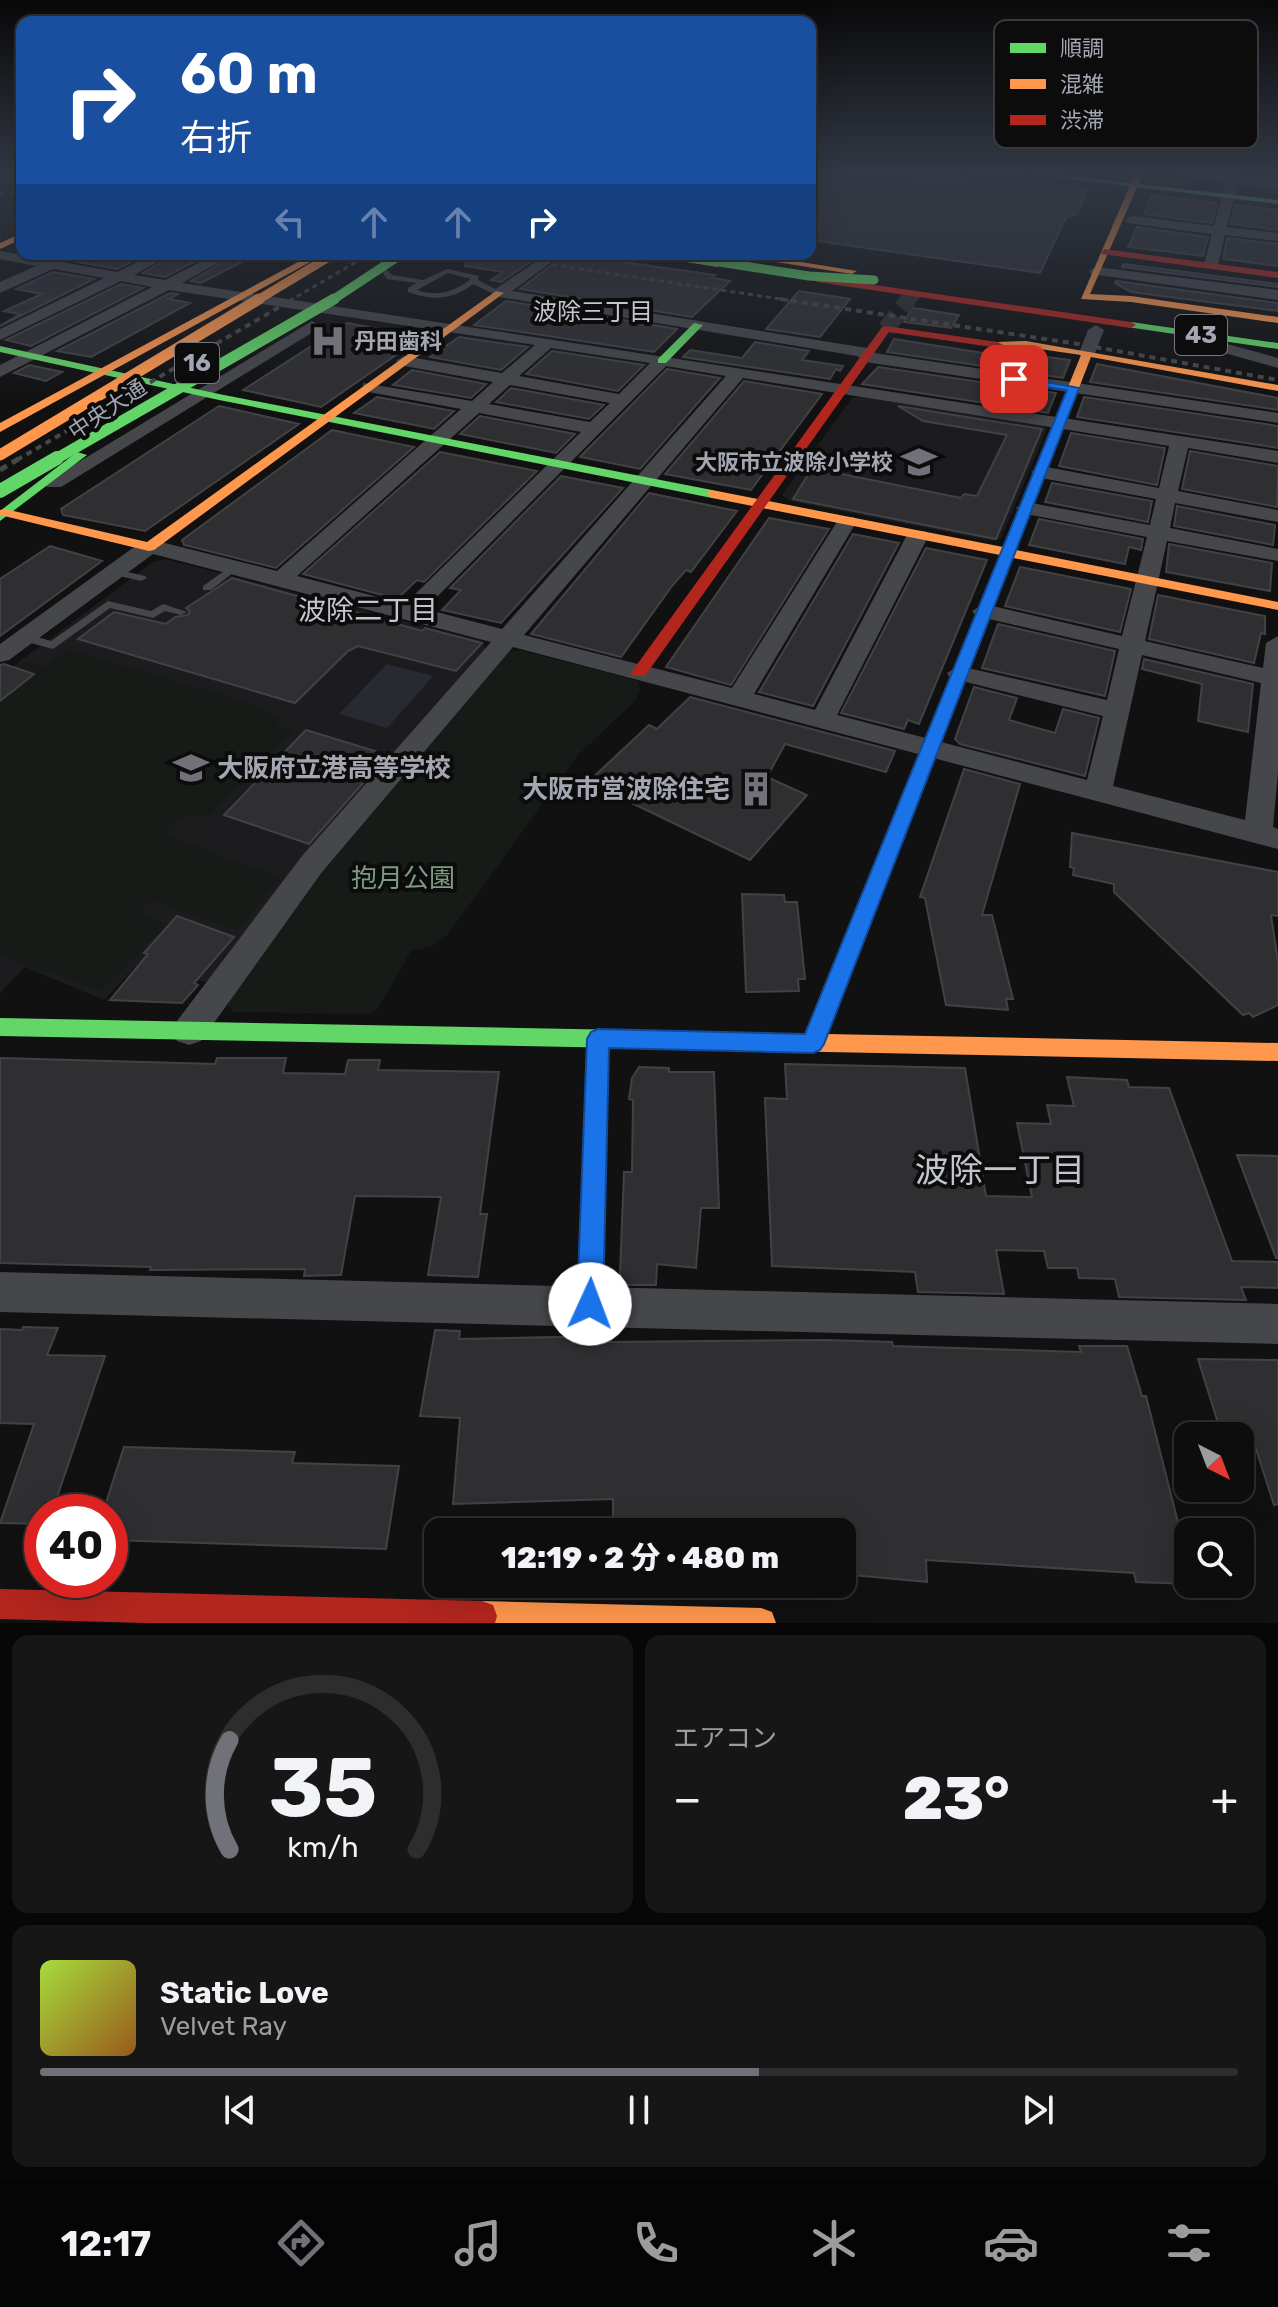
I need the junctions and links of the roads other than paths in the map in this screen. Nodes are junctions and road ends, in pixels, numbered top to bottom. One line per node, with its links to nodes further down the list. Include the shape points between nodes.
1 (1090, 250): 36 (main road, 43, via 1065,294)
2 (1214, 250): 22 (street)
3 (1104, 252): 22 (main road); 24 (main road)
4 (29, 260): 21 (street)
5 (61, 260): 21 (street)
6 (152, 260): 27 (street)
7 (216, 260): 31 (street)
8 (309, 260): 37 (main road, 中央大通)
9 (319, 260): 78 (main road, bridge, via 226,306)
10 (321, 260): 79 (main road, 16, bridge)
11 (389, 260): 83 (main road, 16, bridge, via 194,365)
12 (391, 260): 85 (main road, bridge, via 328,303)
13 (402, 260): 23 (main road, 中央大通)
14 (546, 260): 34 (street)
15 (685, 260): 30 (main road, 43)
16 (706, 260): 25 (main road, bridge, via 802,275)
17 (714, 260): 30 (main road)
18 (741, 260): 25 (main road, bridge)
19 (777, 260): 43 (main road)
20 (811, 260): 25 (main road)
21 (52, 264): 27 (street); 32 (street)
22 (1211, 265): 26 (main road)
23 (385, 270): 29 (lane, via 392,278); 38 (main road, 中央大通)
24 (1096, 271): 35 (street); 36 (main road)
25 (879, 275): 47 (main road)
26 (1278, 275)
27 (119, 276): 31 (street); 41 (street)
28 (473, 281): 29 (lane, via 473,275 447,271); 33 (lane); 34 (lane)
29 (424, 282): 33 (lane, via 411,290 443,297)
30 (842, 283): 39 (main road, 43)
31 (166, 286): 37 (street); 55 (street)
32 (0, 288)
33 (459, 291): 34 (lane)
34 (493, 291): 42 (street); 44 (main road)
35 (1278, 295)
36 (1084, 297): 43 (main road, 43); 43 (main road, via 1131,299)
37 (237, 298): 38 (street); 60 (main road, 中央大通)
38 (322, 310): 44 (street); 66 (main road, 中央大通); 68 (street, via 322,320)
39 (1036, 311): 48 (street); 50 (main road, 43)
40 (0, 314): 41 (street)
41 (30, 320): 46 (street)
42 (698, 325): 54 (street); 57 (main road)
43 (1278, 326)
44 (450, 327): 49 (street); 56 (main road)
45 (1096, 330): 53 (street)
46 (0, 335)
47 (1278, 338)
48 (1202, 342): 52 (street); 58 (street)
49 (547, 343): 57 (street); 62 (street)
50 (1278, 346)
51 (0, 349): 55 (main road)
52 (1278, 352)
53 (1087, 353): 54 (main road, via 886,329); 64 (main road); 65 (main road)
54 (866, 355): 64 (street); 67 (main road)
55 (31, 356): 59 (street); 60 (main road)
56 (404, 361): 62 (street); 63 (main road)
57 (662, 361): 61 (street); 69 (street)
58 (1278, 363)
59 (0, 372)
60 (104, 372): 66 (main road); 74 (main road, 中央大通)
61 (738, 373): 67 (street); 84 (street)
62 (507, 379): 69 (street); 70 (street)
63 (369, 387): 70 (street); 72 (main road)
64 (1073, 388): 71 (street); 73 (main road)
65 (1278, 388)
66 (181, 389): 68 (main road); 87 (main road, 中央大通, via 51,475)
67 (842, 389): 73 (street); 88 (main road)
68 (202, 393): 72 (main road); 87 (street)
69 (622, 400): 75 (street)
70 (473, 407): 75 (street); 76 (street)
71 (1278, 418)
72 (325, 419): 76 (main road); 95 (main road)
73 (1060, 423): 77 (street); 82 (main road)
74 (0, 428)
75 (591, 428): 81 (street)
76 (437, 440): 81 (main road); 101 (street)
77 (1180, 440): 80 (street); 86 (street)
78 (0, 443)
79 (0, 455)
80 (1278, 457)
81 (556, 464): 84 (main road); 107 (street)
82 (1041, 472): 86 (street); 89 (main road)
83 (0, 479)
84 (644, 480): 88 (main road); 109 (street)
85 (0, 491)
86 (1168, 496): 91 (street); 93 (street)
87 (24, 500): 90 (main road, 中央大通)
88 (758, 503): 92 (main road); 113 (main road)
89 (1026, 508): 93 (street); 96 (main road)
90 (3, 515): 95 (main road)
91 (1278, 516)
92 (847, 521): 94 (main road); 116 (street)
93 (1159, 533): 97 (street); 102 (street)
94 (918, 535): 96 (main road); 118 (street)
95 (149, 547): 98 (street); 99 (street)
96 (1008, 553): 102 (main road); 105 (main road)
97 (1278, 555)
98 (234, 567): 101 (street); 103 (lane)
99 (115, 572): 100 (lane); 108 (street)
100 (141, 578)
101 (281, 579): 107 (street)
102 (1149, 580): 104 (main road); 111 (street)
103 (207, 588)
104 (1278, 606)
105 (984, 611): 111 (street); 114 (main road)
106 (181, 612): 108 (lane, via 160,606 153,615 108,604 53,645)
107 (409, 613): 109 (street)
108 (24, 637): 112 (street)
109 (509, 639): 113 (street); 123 (street, via 312,864)
110 (1278, 643): 115 (street)
111 (1133, 646): 115 (street); 117 (street)
112 (0, 655)
113 (639, 673): 116 (street)
114 (959, 673): 117 (street); 119 (main road)
115 (1277, 678): 121 (street)
116 (738, 699): 118 (street)
117 (1117, 711): 120 (street)
118 (822, 720): 119 (street)
119 (930, 749): 120 (street); 125 (main road)
120 (1098, 791): 121 (street)
121 (1268, 837)
122 (0, 1027): 123 (main road)
123 (189, 1031): 124 (main road)
124 (598, 1039): 125 (main road); 128 (main road)
125 (813, 1044): 126 (main road)
126 (1278, 1052)
127 (0, 1292): 128 (street)
128 (590, 1304): 129 (street)
129 (1278, 1324)
130 (0, 1604): 131 (main road)
131 (554, 1620): 132 (main road)
132 (761, 1623)

